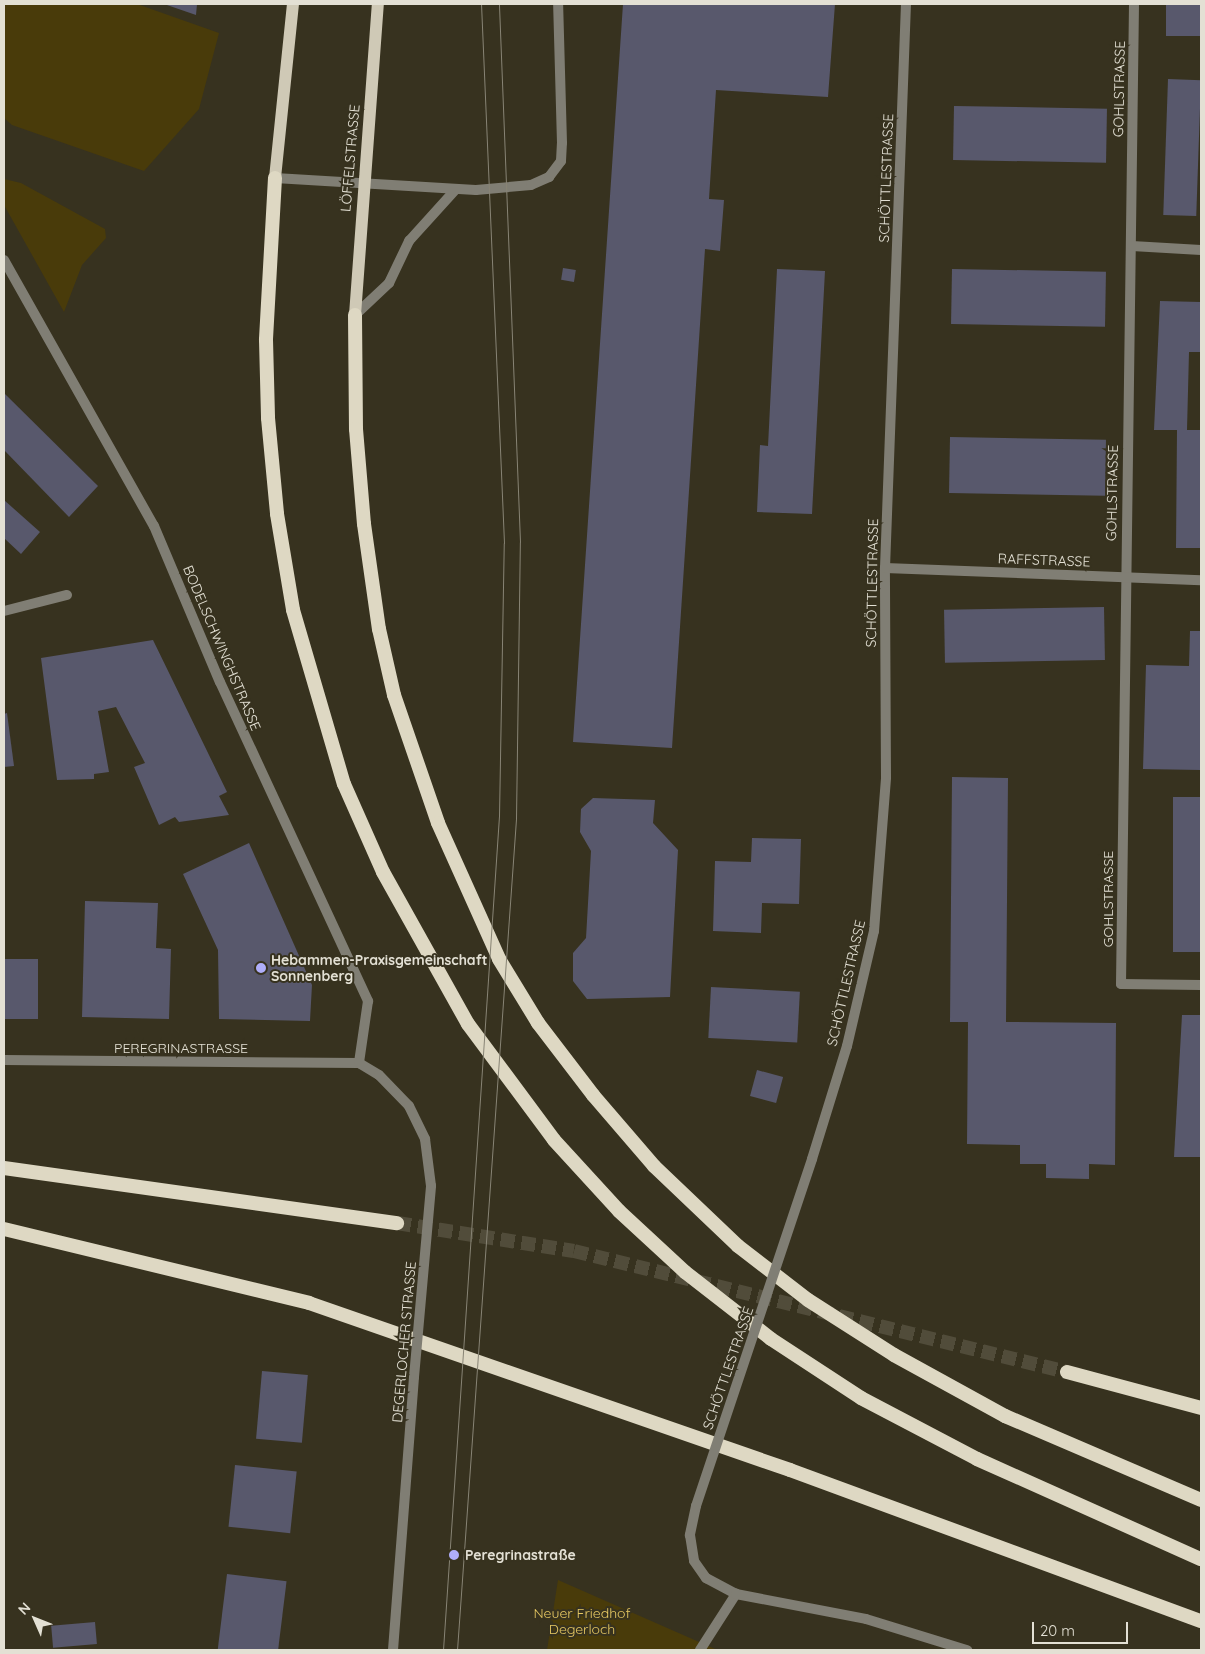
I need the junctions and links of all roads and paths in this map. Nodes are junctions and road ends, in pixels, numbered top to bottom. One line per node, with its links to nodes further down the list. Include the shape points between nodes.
1 (293, 4): 6 (main road)
2 (378, 4): 7 (main road, LÖFFELSTRASSE)
3 (558, 4): 8 (street, via 561,160 549,177 531,185)
4 (906, 4): 13 (street, SCHÖTTLESTRASSE)
5 (1134, 4): 9 (street, GOHLSTRASSE)
6 (276, 178): 7 (street); 27 (highway, via 266,340 268,418 277,514 293,610 316,698 348,793 383,872 468,1024 554,1140 619,1211 685,1272 772,1340 861,1398 977,1458)
7 (364, 182): 8 (street); 12 (main road, LÖFFELSTRASSE)
8 (456, 189): 12 (street, via 409,241 389,282)
9 (1132, 246): 10 (street); 14 (street, GOHLSTRASSE)
10 (1201, 250)
11 (4, 260): 20 (street, BODELSCHWINGHSTRASSE, via 154,526 220,682 368,1001)
12 (355, 316): 26 (highway, via 356,430 364,524 378,629 394,695 438,823 500,958 538,1023 592,1095 654,1166 738,1246 808,1300 894,1355 1005,1416)
13 (885, 568): 14 (street, RAFFSTRASSE); 28 (street, SCHÖTTLESTRASSE, bridge, via 886,777 874,932 847,1046 696,1506 690,1535 694,1561 706,1578)
14 (1124, 577): 15 (street, RAFFSTRASSE); 18 (street, GOHLSTRASSE, via 1121,984)
15 (1201, 580)
16 (67, 595): 17 (street)
17 (4, 611)
18 (1201, 985)
19 (4, 1060): 20 (street, PEREGRINASTRASSE)
20 (359, 1063): 30 (street, DEGERLOCHER STRASSE, bridge, via 379,1075 409,1106 426,1139 431,1186)
21 (4, 1168): 22 (highway)
22 (397, 1223)
23 (4, 1229): 29 (highway, via 309,1302 790,1470 1105,1590)
24 (1068, 1372): 25 (highway)
25 (1201, 1408)
26 (1201, 1500)
27 (1201, 1559)
28 (736, 1594): 31 (street); 32 (street, SCHÖTTLESTRASSE, via 866,1619)
29 (1201, 1621)
30 (394, 1650)
31 (700, 1650)
32 (967, 1650)

